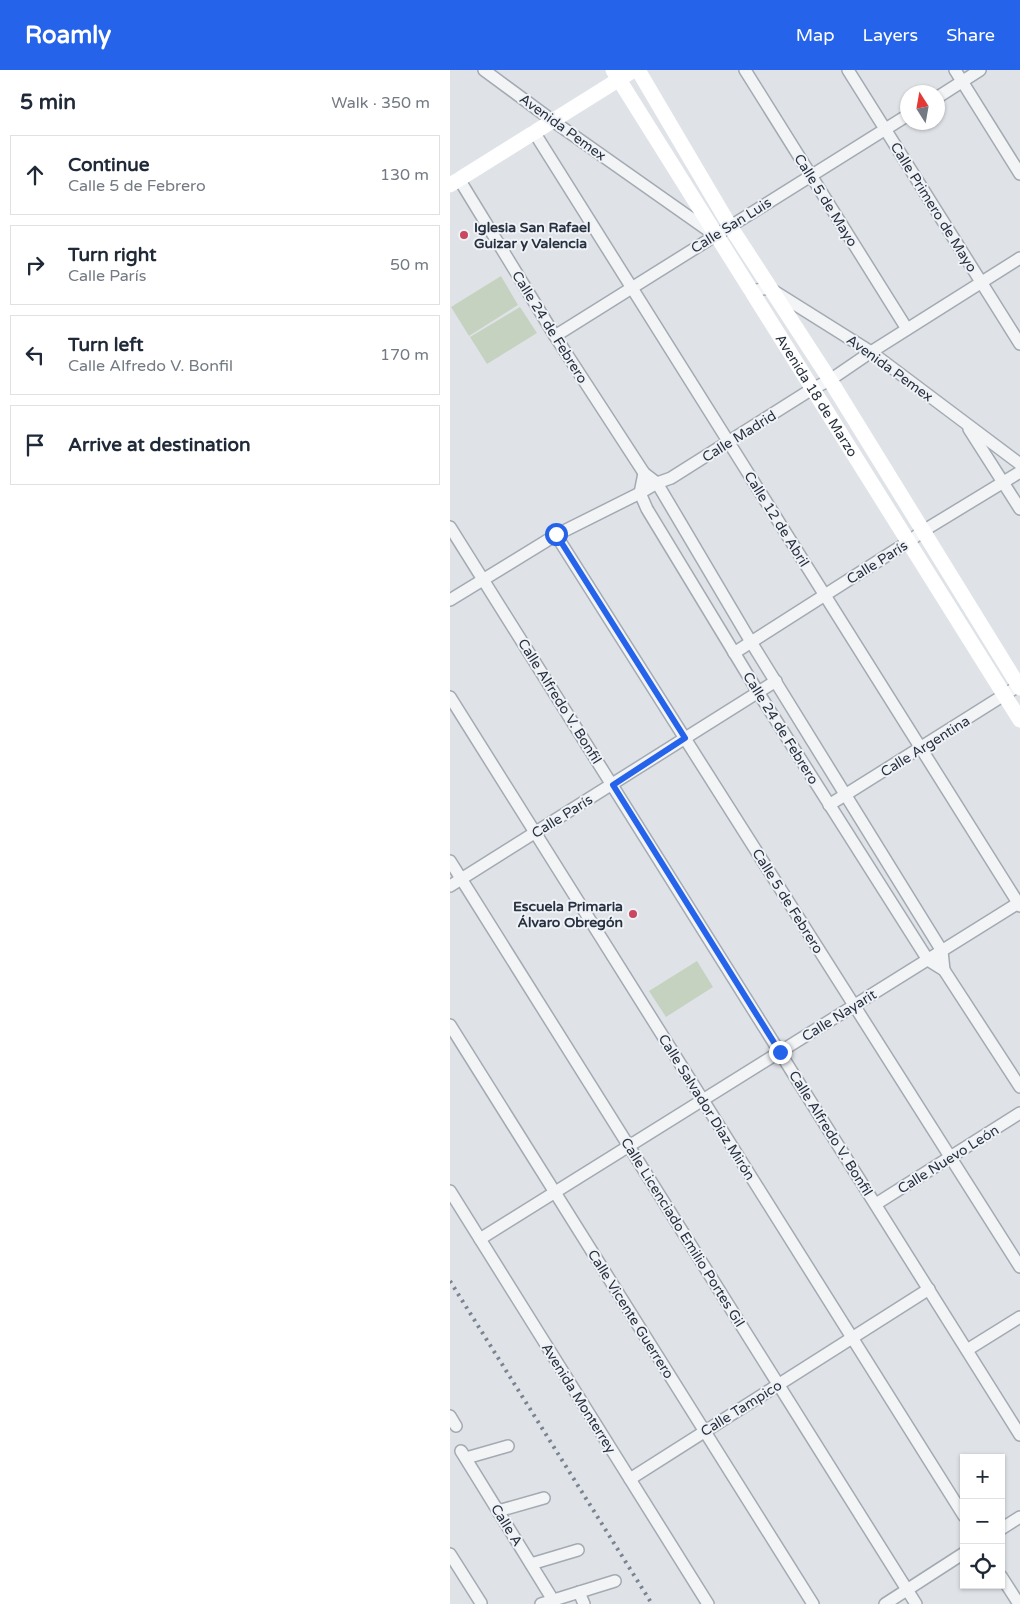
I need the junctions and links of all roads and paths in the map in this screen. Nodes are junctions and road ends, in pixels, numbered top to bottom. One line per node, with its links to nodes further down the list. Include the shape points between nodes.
1 (484, 70): 12 (street, Avenida Pemex)
2 (634, 70): 8 (street)
3 (638, 70): 18 (street, Avenida 18 de Marzo)
4 (744, 70): 16 (street, Calle 5 de Mayo)
5 (848, 70): 13 (street, Calle Primero de Mayo)
6 (954, 70): 9 (street)
7 (980, 70): 9 (street)
8 (616, 75): 12 (street); 19 (street, Avenida 18 de Marzo)
9 (962, 81): 10 (street); 15 (street)
10 (945, 92)
11 (900, 120): 13 (street, Calle San Luis)
12 (553, 121): 14 (street); 19 (street, Avenida Pemex)
13 (885, 129): 16 (street, Calle San Luis); 21 (street, Calle Primero de Mayo)
14 (534, 132): 17 (street); 22 (street, Calle 12 de Abril)
15 (1020, 174)
16 (811, 176): 18 (street, Calle San Luis); 25 (street, Calle 5 de Mayo)
17 (455, 182): 26 (street, Calle 24 de Febrero)
18 (730, 226): 19 (street, Calle San Luis); 23 (street, Avenida 18 de Marzo)
19 (716, 235): 22 (street, Calle San Luis); 24 (street, Avenida 18 de Marzo)
20 (1020, 258): 21 (street, Calle Madrid)
21 (981, 282): 25 (street, Calle Madrid); 27 (street, Calle Primero de Mayo)
22 (632, 288): 26 (street, Calle San Luis); 32 (street, Calle 12 de Abril)
23 (769, 288): 24 (street); 28 (street, Avenida Pemex); 29 (street, Avenida 18 de Marzo)
24 (752, 291): 30 (street, Avenida 18 de Marzo)
25 (907, 329): 28 (street, Calle Madrid)
26 (555, 336): 35 (street, Calle 24 de Febrero)
27 (1020, 344)
28 (871, 352): 29 (street, Calle Madrid); 31 (street, Avenida Pemex)
29 (830, 380): 30 (street, Calle Madrid); 41 (street, Avenida 18 de Marzo)
30 (812, 389): 32 (street, Calle Madrid); 43 (street, Avenida 18 de Marzo)
31 (966, 423): 33 (street, Avenida Pemex); 36 (street)
32 (729, 443): 37 (street, Calle Madrid); 45 (street, Calle 12 de Abril)
33 (1020, 464)
34 (1020, 472): 36 (street, Calle París)
35 (644, 473): 37 (street, Calle 24 de Febrero); 38 (street)
36 (1003, 482): 39 (street); 41 (street, Calle París)
37 (657, 484): 38 (street, Calle Madrid); 47 (street, Calle 24 de Febrero)
38 (640, 493): 42 (street, Calle Madrid); 48 (street, Calle 24 de Febrero)
39 (1020, 510)
40 (450, 527): 44 (street, Calle Alfredo V. Bonfil)
41 (923, 532): 43 (street, Calle París); 50 (street, Avenida 18 de Marzo)
42 (556, 534): 44 (street, Calle Madrid); 55 (street, Calle 5 de Febrero)
43 (908, 542): 45 (street, Calle París); 52 (street, Avenida 18 de Marzo)
44 (483, 580): 46 (street, Calle Madrid); 57 (street, Calle Alfredo V. Bonfil)
45 (825, 595): 47 (street, Calle París); 56 (street, Calle 12 de Abril)
46 (450, 600)
47 (751, 642): 48 (street, Calle París); 49 (street, Calle 24 de Febrero)
48 (734, 653): 51 (street, Calle 24 de Febrero)
49 (776, 681): 51 (street, Calle París); 58 (street, Calle 24 de Febrero)
50 (1020, 686): 52 (street, Calle Argentina)
51 (758, 692): 55 (street, Calle París); 59 (street, Calle 24 de Febrero)
52 (1004, 696): 54 (street, Avenida 18 de Marzo); 56 (street, Calle Argentina)
53 (450, 697): 60 (street, Calle Salvador Díaz Mirón)
54 (1020, 720)
55 (685, 738): 57 (street, Calle París); 68 (street, Calle 5 de Febrero)
56 (921, 748): 58 (street, Calle Argentina); 64 (street, Calle 12 de Abril)
57 (613, 785): 60 (street, Calle París); 70 (street, Calle Alfredo V. Bonfil)
58 (846, 796): 59 (street, Calle Argentina); 65 (street, Calle 24 de Febrero)
59 (829, 805): 66 (street, Calle 24 de Febrero)
60 (535, 833): 62 (street, Calle París); 72 (street, Calle Salvador Díaz Mirón)
61 (450, 860): 62 (street, Calle Licenciado Emilio Portes Gil)
62 (462, 879): 63 (street, Calle París); 74 (street, Calle Licenciado Emilio Portes Gil)
63 (450, 886)
64 (1020, 904): 65 (street, Calle Nayarit)
65 (942, 951): 66 (street, Calle Nayarit); 67 (street, Calle 24 de Febrero)
66 (928, 960): 67 (street, Calle 24 de Febrero); 68 (street, Calle Nayarit)
67 (944, 970): 71 (street, Calle 24 de Febrero)
68 (854, 1005): 70 (street, Calle Nayarit); 75 (street, Calle 5 de Febrero)
69 (450, 1025): 77 (street, Calle Vicente Guerrero)
70 (780, 1052): 72 (street, Calle Nayarit); 78 (street, Calle Alfredo V. Bonfil)
71 (1020, 1087)
72 (703, 1100): 74 (street, Calle Nayarit); 83 (street, Calle Salvador Díaz Mirón)
73 (1020, 1113): 75 (street, Calle Nuevo León)
74 (629, 1146): 77 (street, Calle Nayarit); 85 (street, Calle Licenciado Emilio Portes Gil)
75 (950, 1157): 78 (street, Calle Nuevo León); 80 (street, Calle 5 de Febrero)
76 (450, 1191): 79 (street, Avenida Monterrey)
77 (555, 1192): 79 (street, Calle Nayarit); 86 (street, Calle Vicente Guerrero)
78 (876, 1204): 81 (street, Calle Alfredo V. Bonfil)
79 (480, 1239): 89 (street, Avenida Monterrey)
80 (1020, 1267)
81 (929, 1289): 83 (street, Calle Tampico); 84 (street, Calle Alfredo V. Bonfil)
82 (1020, 1317): 84 (street)
83 (852, 1338): 85 (street, Calle Tampico); 91 (street, Calle Salvador Díaz Mirón)
84 (967, 1350): 87 (street, Calle Alfredo V. Bonfil)
85 (778, 1385): 86 (street, Calle Tampico); 101 (street, Calle Licenciado Emilio Portes Gil)
86 (705, 1432): 89 (street, Calle Tampico); 108 (street, Calle Vicente Guerrero)
87 (1020, 1435)
88 (508, 1446): 92 (street, Calle A, via 463,1455)
89 (630, 1479): 107 (street, Avenida Monterrey)
90 (544, 1498): 92 (street)
91 (960, 1510)
92 (498, 1511): 98 (street, Calle A)
93 (1020, 1517): 94 (street)
94 (1005, 1526)
95 (578, 1550): 98 (street)
96 (450, 1554): 104 (street)
97 (960, 1556): 101 (street)
98 (531, 1564): 103 (street, Calle A)
99 (615, 1581): 102 (street)
100 (1005, 1582): 111 (street)
101 (907, 1590): 109 (street); 110 (street, Calle Licenciado Emilio Portes Gil)
102 (579, 1592): 103 (street); 106 (street)
103 (553, 1600): 105 (street)
104 (481, 1603)
105 (540, 1604)
106 (584, 1604)
107 (708, 1604)
108 (813, 1604)
109 (885, 1604)
110 (916, 1604)
111 (1019, 1604)

